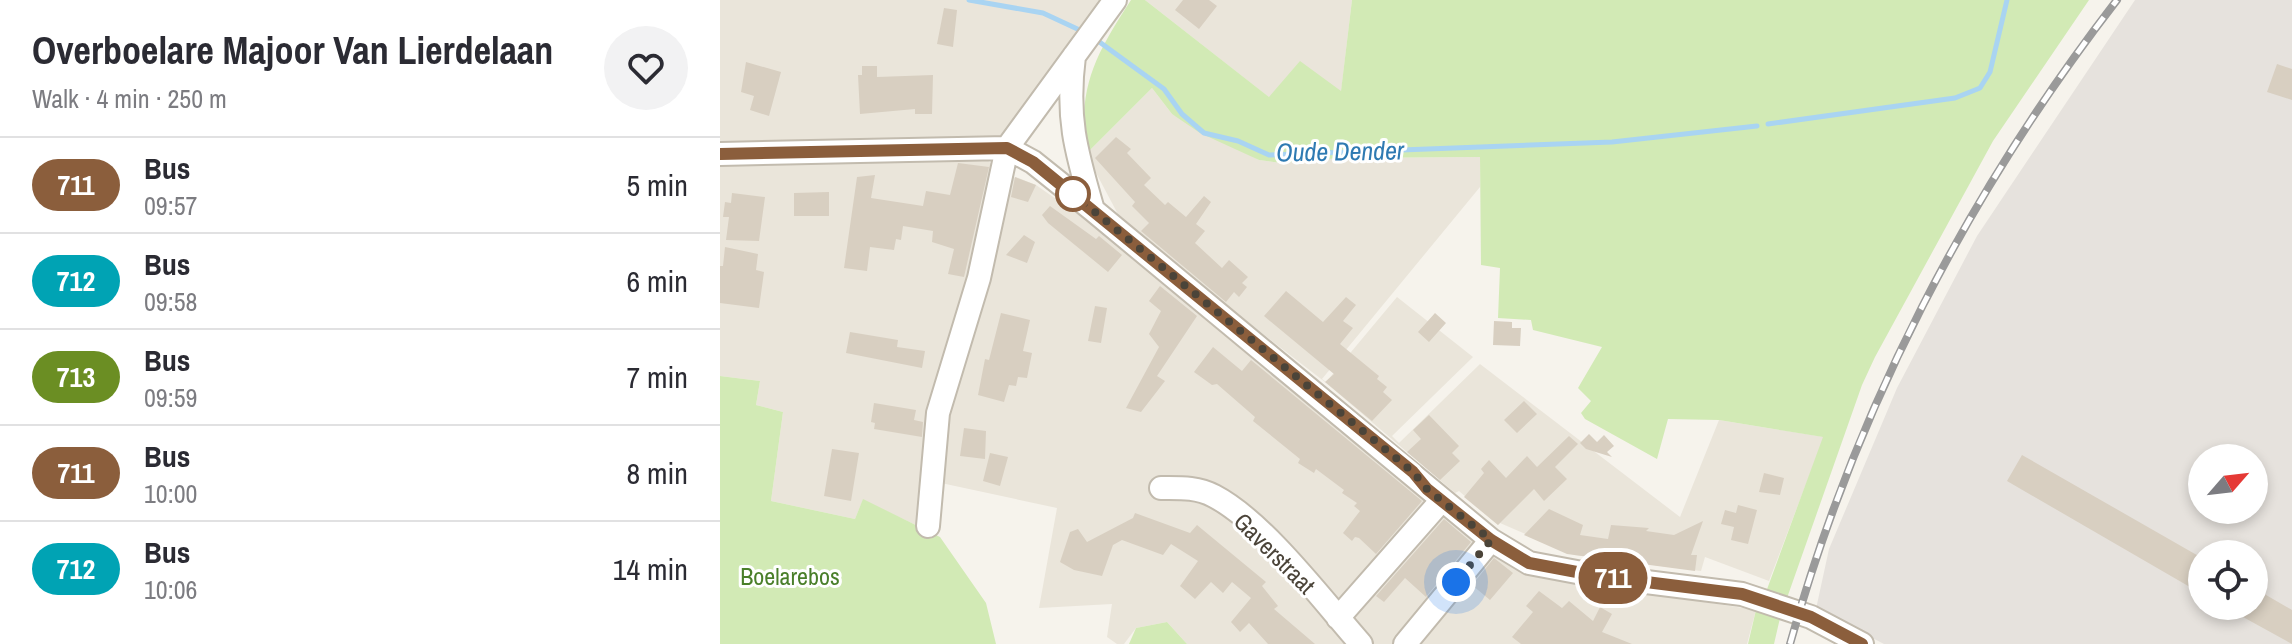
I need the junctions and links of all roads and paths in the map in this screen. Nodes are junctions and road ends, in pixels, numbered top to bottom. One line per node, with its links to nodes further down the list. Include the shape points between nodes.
1 (1115, 0): 2 (street)
2 (1083, 44): 3 (street); 5 (street, via 1070,92 1072,138)
3 (1007, 148): 4 (street); 5 (street); 8 (street, via 979,278 938,413)
4 (720, 154)
5 (1093, 210): 7 (street, via 1413,472)
6 (1161, 488): 10 (street, Gaverstraat, via 1192,488 1216,497 1259,530)
7 (1441, 501): 9 (street); 10 (street)
8 (928, 526)
9 (1491, 540): 12 (street); 13 (street, via 1529,563 1742,594 1811,617)
10 (1338, 618): 11 (street, Gaverstraat)
11 (1361, 644)
12 (1405, 644)
13 (1862, 644)

